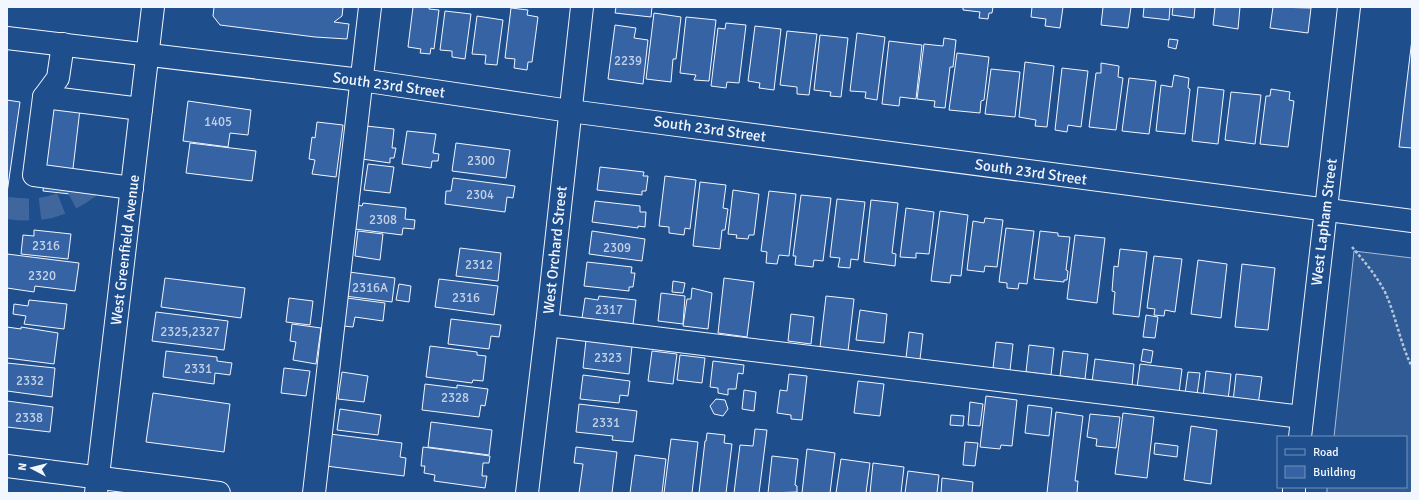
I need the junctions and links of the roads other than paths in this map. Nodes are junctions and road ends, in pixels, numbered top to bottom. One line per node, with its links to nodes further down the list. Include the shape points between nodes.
1 (153, 7): 7 (street, West Greenfield Avenue)
2 (370, 7): 8 (street)
3 (582, 7): 11 (street, West Orchard Street)
4 (1349, 7): 13 (street, West Lapham Street)
5 (7, 38): 6 (street, South 23rd Street)
6 (63, 44): 7 (street, South 23rd Street); 9 (street, via 58,78)
7 (148, 54): 8 (street, South 23rd Street); 10 (street, West Greenfield Avenue)
8 (361, 80): 11 (street, South 23rd Street); 20 (street)
9 (44, 97): 10 (street); 12 (street, via 34,176)
10 (141, 109): 12 (street, West Greenfield Avenue)
11 (570, 111): 13 (street, South 23rd Street); 15 (street, West Orchard Street)
12 (132, 188): 18 (street, West Greenfield Avenue)
13 (1326, 211): 14 (street, South 23rd Street); 16 (street, West Lapham Street)
14 (1412, 221)
15 (548, 325): 16 (street); 21 (street, West Orchard Street)
16 (1301, 427)
17 (7, 466): 18 (street)
18 (97, 485): 19 (street)
19 (219, 493)
20 (314, 493)
21 (527, 493)

